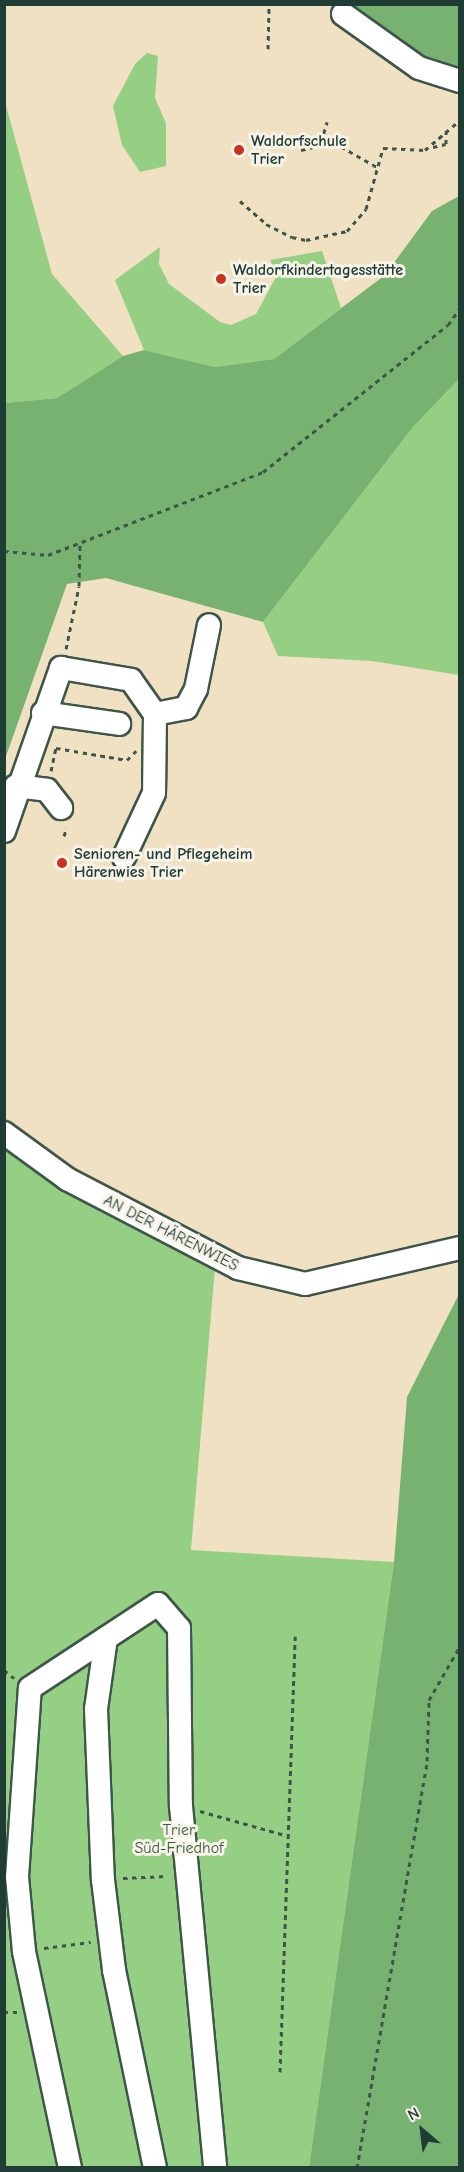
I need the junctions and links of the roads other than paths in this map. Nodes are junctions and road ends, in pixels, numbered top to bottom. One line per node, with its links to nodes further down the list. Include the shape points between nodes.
1 (343, 14): 2 (lane, via 419,68)
2 (459, 81)
3 (209, 625): 5 (lane, via 196,688 186,708)
4 (42, 713): 5 (lane, via 61,668 131,680); 6 (lane); 7 (lane)
5 (155, 714): 10 (lane, via 154,793)
6 (119, 724)
7 (16, 786): 8 (lane, via 47,790); 9 (lane)
8 (61, 808)
9 (4, 831)
10 (124, 857)
11 (4, 1133): 12 (lane, AN DER HÄRENWIES, via 67,1179 238,1268 305,1284)
12 (459, 1248)
13 (106, 1638): 14 (lane, via 30,1688 17,1877 24,1951); 15 (lane, via 96,1709 103,1880 114,1970); 16 (lane, via 158,1604 179,1628 182,1806)
14 (70, 2168)
15 (155, 2168)
16 (215, 2168)

